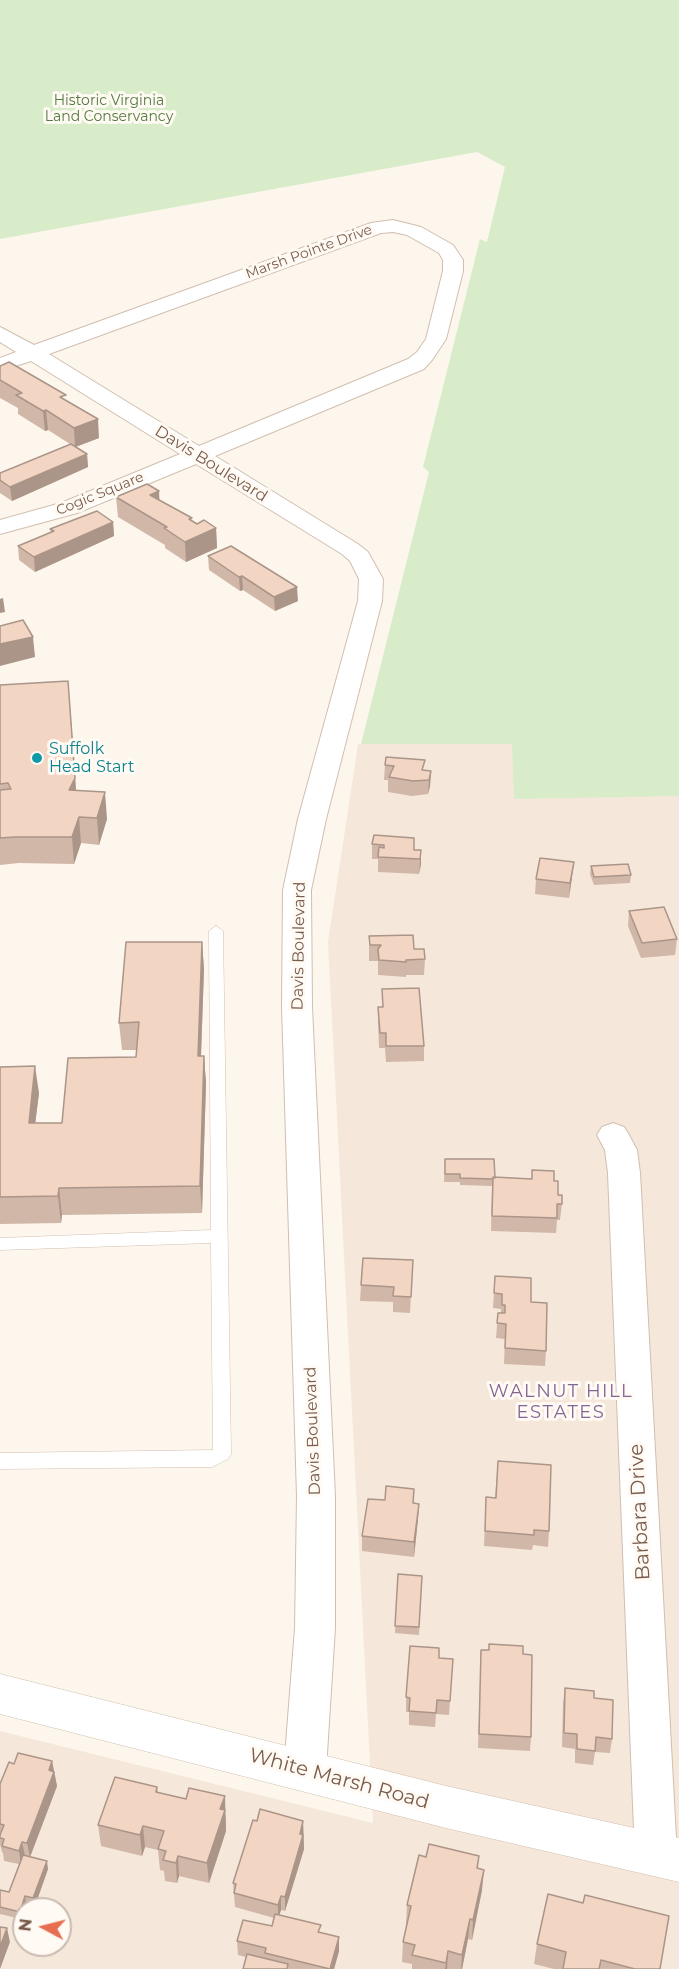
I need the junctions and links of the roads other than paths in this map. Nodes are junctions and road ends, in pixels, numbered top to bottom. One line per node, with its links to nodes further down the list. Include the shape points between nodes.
1 (0, 333): 2 (street, Davis Boulevard)
2 (32, 354): 3 (street); 4 (street, Davis Boulevard); 4 (street, Marsh Pointe Drive, via 371,228 408,228 451,254 453,271 436,339 425,357)
3 (0, 365)
4 (197, 455): 5 (street, Cogic Square, via 69,508); 12 (street, Davis Boulevard, via 350,549 364,563 371,579 370,601 297,890 297,1007 316,1496 315,1628)
5 (0, 527)
6 (216, 931): 8 (lane)
7 (613, 1135): 13 (street, Barbara Drive, via 621,1150 624,1173)
8 (220, 1236): 9 (lane); 10 (lane, via 222,1454 212,1459)
9 (0, 1244)
10 (0, 1461)
11 (0, 1694): 12 (street, White Marsh Road)
12 (305, 1769): 13 (street, White Marsh Road, via 446,1807)
13 (668, 1858)

